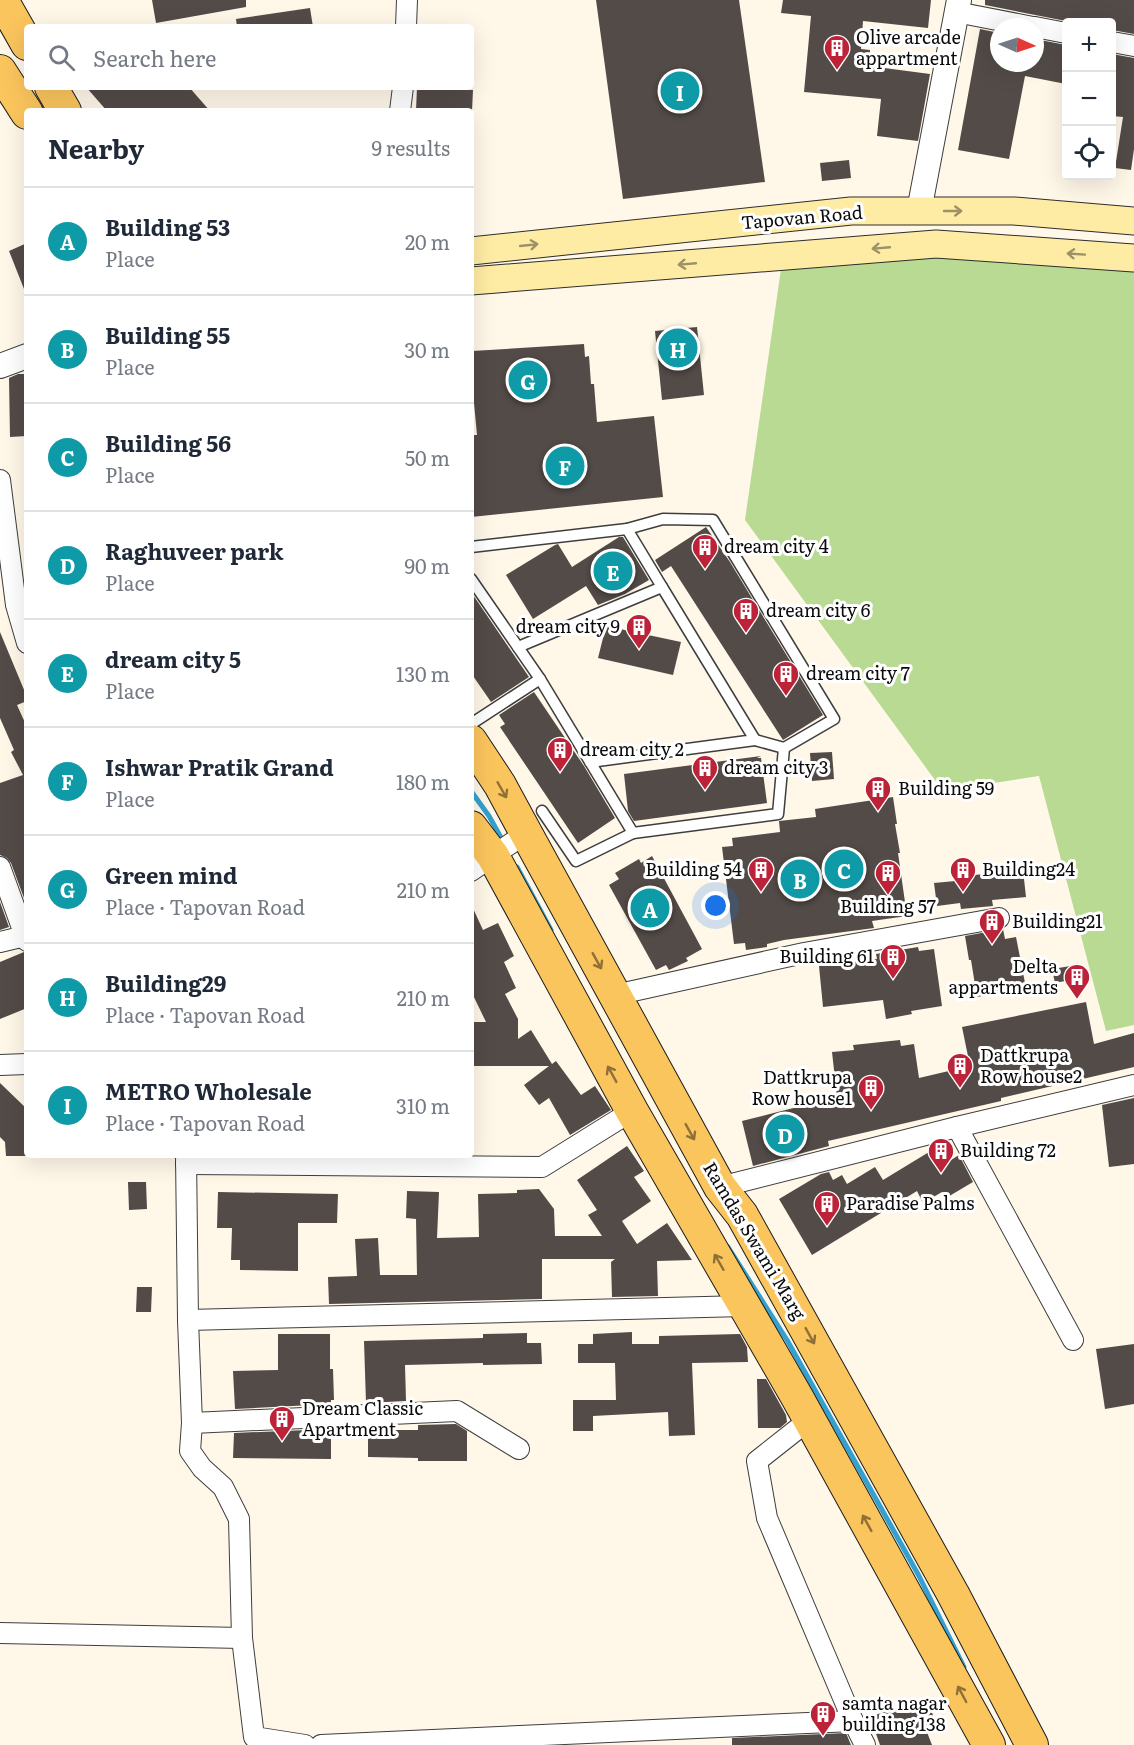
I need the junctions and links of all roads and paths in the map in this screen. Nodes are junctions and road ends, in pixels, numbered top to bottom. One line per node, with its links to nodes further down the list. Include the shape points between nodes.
1 (2, 0): 8 (main road)
2 (407, 0): 5 (street)
3 (958, 6): 4 (street); 17 (street)
4 (1001, 18)
5 (406, 24)
6 (1044, 29): 7 (street)
7 (1062, 32)
8 (24, 39)
9 (1116, 43): 10 (street)
10 (1134, 46)
11 (0, 71): 14 (main road)
12 (53, 90): 15 (main road)
13 (403, 90): 16 (street)
14 (24, 108)
15 (63, 108)
16 (400, 108)
17 (919, 211): 18 (main road, Tapovan Road, one-way to 18, via 1014,211); 19 (main road, Tapovan Road, one-way to 17, via 851,211)
18 (1134, 221)
19 (474, 251)
20 (1134, 258): 21 (main road, one-way to 21, via 936,244)
21 (474, 281)
22 (24, 357): 23 (street)
23 (0, 366)
24 (0, 480): 29 (street)
25 (627, 529): 26 (lane); 28 (lane); 36 (lane, via 663,519 713,520 834,719)
26 (474, 547)
27 (474, 583): 31 (lane)
28 (662, 587): 31 (lane); 34 (lane)
29 (22, 603): 30 (street)
30 (24, 619)
31 (518, 646): 32 (lane)
32 (540, 679): 33 (lane); 37 (lane)
33 (474, 722)
34 (755, 740): 36 (lane); 37 (lane)
35 (474, 746): 40 (main road, Ramdas Swami Marg, one-way to 40, via 500,785)
36 (784, 748): 39 (lane, via 778,814)
37 (590, 762): 39 (lane)
38 (474, 828): 40 (main road)
39 (633, 833): 40 (lane, via 576,861)
40 (507, 844): 46 (main road, Ramdas Swami Marg, one-way to 46); 50 (main road, one-way to 40)
41 (0, 867): 43 (street)
42 (999, 918): 46 (street, via 804,953)
43 (24, 933)
44 (24, 938): 45 (street)
45 (0, 942)
46 (615, 995): 53 (main road, Ramdas Swami Marg, one-way to 53)
47 (24, 1064): 48 (street)
48 (0, 1065)
49 (1134, 1085): 51 (street)
50 (632, 1111): 52 (street, via 542,1167); 54 (main road, one-way to 50)
51 (957, 1127): 53 (street); 56 (street)
52 (186, 1160): 55 (street)
53 (720, 1186): 67 (main road, Ramdas Swami Marg, one-way to 67, via 754,1235)
54 (744, 1306): 55 (street); 57 (main road)
55 (188, 1320): 58 (street)
56 (1073, 1340)
57 (808, 1420): 62 (street, via 757,1461 768,1518); 66 (main road, one-way to 57)
58 (192, 1423): 59 (street, via 457,1411); 61 (street, via 190,1450 202,1468 223,1486 239,1519)
59 (519, 1449)
60 (0, 1633): 61 (street)
61 (242, 1638): 63 (street, via 254,1737)
62 (853, 1721): 64 (street); 65 (street)
63 (301, 1745)
64 (321, 1745)
65 (865, 1745)
66 (989, 1745)
67 (1032, 1745)

